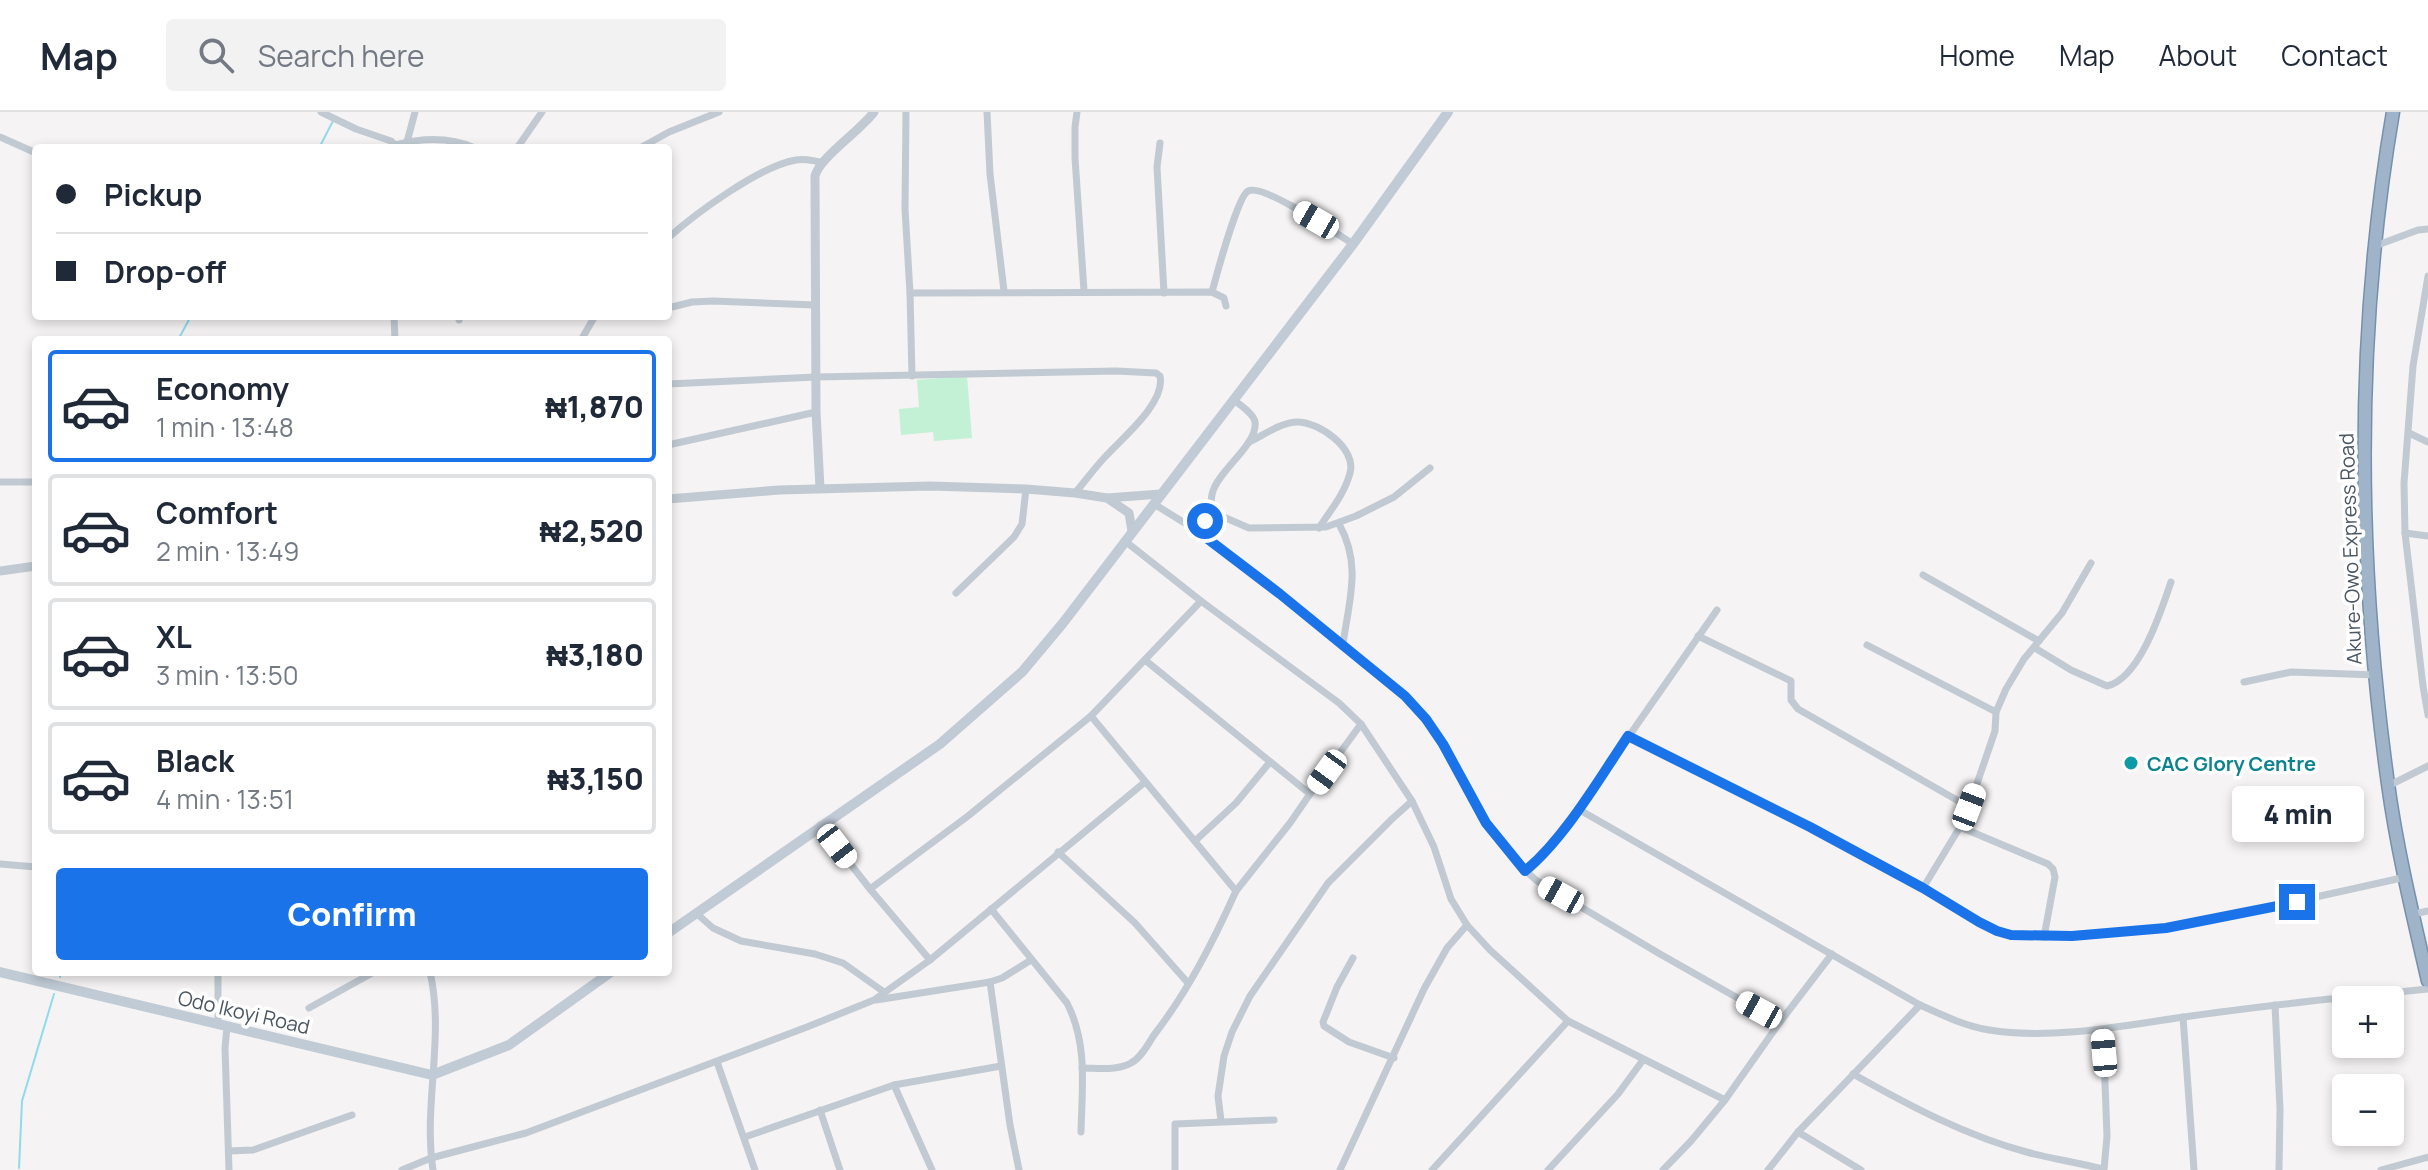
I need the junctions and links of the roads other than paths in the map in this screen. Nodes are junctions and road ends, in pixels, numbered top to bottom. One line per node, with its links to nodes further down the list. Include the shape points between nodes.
1 (415, 112): 12 (street)
2 (542, 112): 17 (street)
3 (719, 112): 18 (street)
4 (874, 112): 20 (street)
5 (906, 112): 29 (street)
6 (987, 112): 26 (street)
7 (1077, 112): 27 (street)
8 (1448, 112): 23 (main road)
9 (2393, 112): 24 (highway, Akure-Owo Express Road)
10 (324, 114): 14 (street)
11 (0, 137): 19 (street)
12 (407, 142): 15 (street); 16 (street)
13 (1160, 143): 30 (street)
14 (393, 144)
15 (401, 144)
16 (456, 144)
17 (520, 144)
18 (647, 144)
19 (32, 151)
20 (821, 162): 22 (street, via 798,159 768,170); 31 (street, via 814,185)
21 (2428, 229): 24 (street)
22 (672, 235)
23 (1353, 244): 28 (street, via 1281,200 1248,191); 37 (main road)
24 (2375, 246): 73 (highway, Akure-Owo Express Road, via 2367,338 2365,498)
25 (2428, 276): 39 (street)
26 (1004, 291): 27 (street); 29 (street)
27 (1084, 291): 30 (street)
28 (1212, 292): 30 (street); 32 (street, via 1224,298)
29 (910, 293): 34 (street)
30 (1164, 293)
31 (816, 305): 33 (street, via 713,301); 35 (street)
32 (1226, 306)
33 (672, 307)
34 (912, 376): 35 (street); 48 (street, via 1156,373 1161,386 1155,401)
35 (816, 377): 36 (street); 38 (street)
36 (672, 384)
37 (1234, 400): 40 (street, via 1256,423); 51 (main road)
38 (816, 412): 42 (street); 46 (street)
39 (2409, 433): 41 (street); 57 (street)
40 (1249, 442): 52 (street, via 1217,481); 54 (street, via 1298,422 1315,426 1347,450 1350,473)
41 (2428, 442)
42 (672, 444)
43 (1430, 468): 53 (street, via 1394,497)
44 (0, 482): 45 (street)
45 (32, 482)
46 (820, 488): 47 (street); 50 (street)
47 (1026, 489): 48 (street); 65 (street, via 1022,524 1014,537)
48 (1075, 493): 49 (street)
49 (1107, 498): 51 (street); 56 (street, via 1129,513)
50 (672, 499)
51 (1158, 499): 55 (street); 56 (main road)
52 (1212, 516): 54 (street, via 1249,528); 55 (street)
53 (1339, 524): 54 (street); 69 (street, via 1353,568)
54 (1319, 528)
55 (1196, 530): 69 (street)
56 (1132, 531): 59 (main road)
57 (2405, 533): 58 (street); 76 (street)
58 (2428, 536)
59 (1125, 541): 66 (street); 88 (main road, via 1006,687 940,744)
60 (2091, 563): 71 (street)
61 (32, 567): 62 (street)
62 (0, 571)
63 (1923, 575): 71 (street)
64 (2171, 582): 71 (street, via 2142,652 2116,683 2107,686 2071,670)
65 (956, 593)
66 (1201, 601): 72 (street); 78 (street)
67 (1717, 610): 68 (street)
68 (1698, 636): 79 (street); 86 (street, via 1791,681 1791,700 1798,709)
69 (1343, 644): 94 (street, via 1426,719 1486,823)
70 (1867, 645): 75 (street)
71 (2037, 645): 75 (street, via 2014,674)
72 (1145, 660): 77 (street); 80 (street)
73 (2376, 675): 74 (street, via 2291,672); 83 (highway, Akure-Owo Express Road)
74 (2244, 682)
75 (1996, 712): 86 (street, via 1995,731)
76 (2428, 715)
77 (1091, 716): 82 (street); 97 (street)
78 (1361, 724): 84 (street); 85 (street)
79 (1628, 736): 87 (street); 96 (street)
80 (1270, 762): 84 (street); 90 (street)
81 (2428, 766): 83 (street)
82 (1145, 782): 90 (street); 91 (street)
83 (2388, 786): 95 (highway, Akure-Owo Express Road)
84 (1310, 794): 98 (street)
85 (1412, 801): 103 (street, via 1446,888); 141 (street, via 1328,883 1250,996 1224,1056 1218,1096)
86 (1969, 807): 89 (street)
87 (1578, 809): 94 (street); 106 (street)
88 (820, 825): 97 (street); 101 (main road)
89 (1960, 827): 96 (street); 105 (street, via 2053,869)
90 (1195, 841): 98 (street)
91 (1058, 852): 99 (street); 117 (street, via 1135,923)
92 (0, 864): 93 (street)
93 (32, 867)
94 (1525, 871): 126 (street)
95 (2406, 877): 102 (highway, Akure-Owo Express Road); 105 (street, via 2166,928)
96 (1923, 888): 105 (street, via 1997,931)
97 (870, 889): 108 (street)
98 (1236, 891): 117 (street)
99 (991, 909): 108 (street); 109 (street)
100 (2428, 911): 102 (street)
101 (696, 913): 104 (main road); 119 (street, via 741,941 843,963)
102 (2414, 914): 115 (highway, Akure-Owo Express Road)
103 (1467, 925): 125 (street); 129 (street, via 1437,964)
104 (672, 930)
105 (2044, 937)
106 (1832, 954): 121 (street); 126 (street)
107 (1353, 958): 129 (street, via 1324,1025 1349,1042)
108 (930, 960): 119 (street)
109 (1031, 960): 116 (street); 133 (street, via 1074,1017)
110 (0, 972): 127 (main road, Odo Ikoyi Road)
111 (218, 976): 127 (street)
112 (367, 976): 123 (street)
113 (430, 976): 135 (street)
114 (605, 976): 135 (main road, via 509,1045)
115 (2428, 981)
116 (990, 982): 120 (street); 132 (street)
117 (1188, 983): 133 (street, via 1132,1062)
118 (2428, 989): 122 (street)
119 (884, 992): 120 (street)
120 (874, 1000): 131 (street)
121 (1920, 1005): 128 (street, via 1984,1030); 134 (street)
122 (2275, 1005): 124 (street); 164 (street)
123 (309, 1008)
124 (2183, 1017): 128 (street); 163 (street)
125 (1568, 1021): 130 (street); 158 (street)
126 (1780, 1022): 137 (street)
127 (223, 1026): 135 (main road, Odo Ikoyi Road); 145 (street)
128 (2103, 1030): 148 (street)
129 (1394, 1058): 157 (street)
130 (1643, 1060): 137 (street); 159 (street)
131 (717, 1062): 144 (street); 147 (street, via 526,1133)
132 (1001, 1066): 136 (street); 155 (street)
133 (1082, 1068): 142 (street)
134 (1853, 1074): 143 (street); 148 (street, via 1912,1108 1973,1134)
135 (432, 1075): 147 (street)
136 (894, 1085): 138 (street); 154 (street)
137 (1725, 1100): 160 (street)
138 (820, 1110): 144 (street); 153 (street)
139 (352, 1115): 145 (street, via 265,1147)
140 (1274, 1120): 141 (street)
141 (1221, 1121): 156 (street, via 1175,1124)
142 (1081, 1132)
143 (1798, 1132): 161 (street); 162 (street)
144 (745, 1137): 152 (street)
145 (229, 1151): 149 (street)
146 (2428, 1157): 165 (street)
147 (431, 1158): 150 (street); 151 (street)
148 (2104, 1169)
149 (229, 1170)
150 (402, 1170)
151 (433, 1170)
152 (755, 1170)
153 (840, 1170)
154 (932, 1170)
155 (1019, 1170)
156 (1175, 1170)
157 (1340, 1170)
158 (1432, 1170)
159 (1548, 1170)
160 (1663, 1170)
161 (1768, 1170)
162 (1861, 1170)
163 (2194, 1170)
164 (2279, 1170)
165 (2381, 1170)

